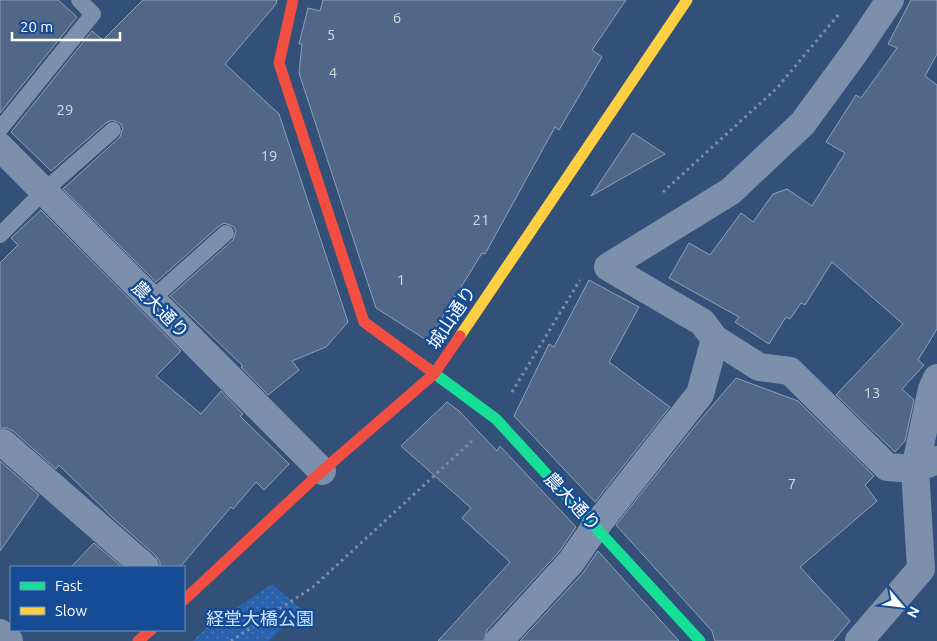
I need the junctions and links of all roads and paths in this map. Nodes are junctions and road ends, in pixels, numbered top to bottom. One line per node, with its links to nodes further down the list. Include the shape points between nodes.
1 (78, 0): 6 (lane, via 93,14)
2 (293, 0): 16 (street, 農大通り, via 279,63 364,322)
3 (686, 0): 16 (street, 城山通り)
4 (890, 0): 15 (street, via 803,123 731,191 608,267 702,322)
5 (844, 7): 10 (path, via 776,88)
6 (0, 129)
7 (113, 130): 9 (lane)
8 (0, 147): 9 (street, 農大通り)
9 (44, 191): 12 (lane); 14 (street, 農大通り)
10 (660, 195)
11 (226, 233): 14 (lane)
12 (0, 234)
13 (584, 272): 18 (path)
14 (152, 300): 21 (street, 農大通り)
15 (715, 339): 20 (street, via 759,367 790,371 886,467); 22 (street, via 700,394)
16 (434, 374): 18 (street, 農大通り); 21 (street, 城山通り)
17 (937, 378): 20 (street, via 932,389)
18 (496, 419): 22 (street, 農大通り); 29 (path, via 313,587)
19 (0, 444): 23 (street, via 4,443)
20 (926, 464): 32 (street, via 921,569)
21 (322, 471): 24 (street, 城山通り)
22 (596, 526): 30 (street, via 571,562); 31 (street, 農大通り)
23 (144, 566)
24 (185, 599)
25 (150, 631): 28 (street)
26 (0, 633): 27 (street)
27 (9, 641)
28 (138, 641)
29 (231, 641)
30 (499, 641)
31 (700, 641)
32 (859, 641)

